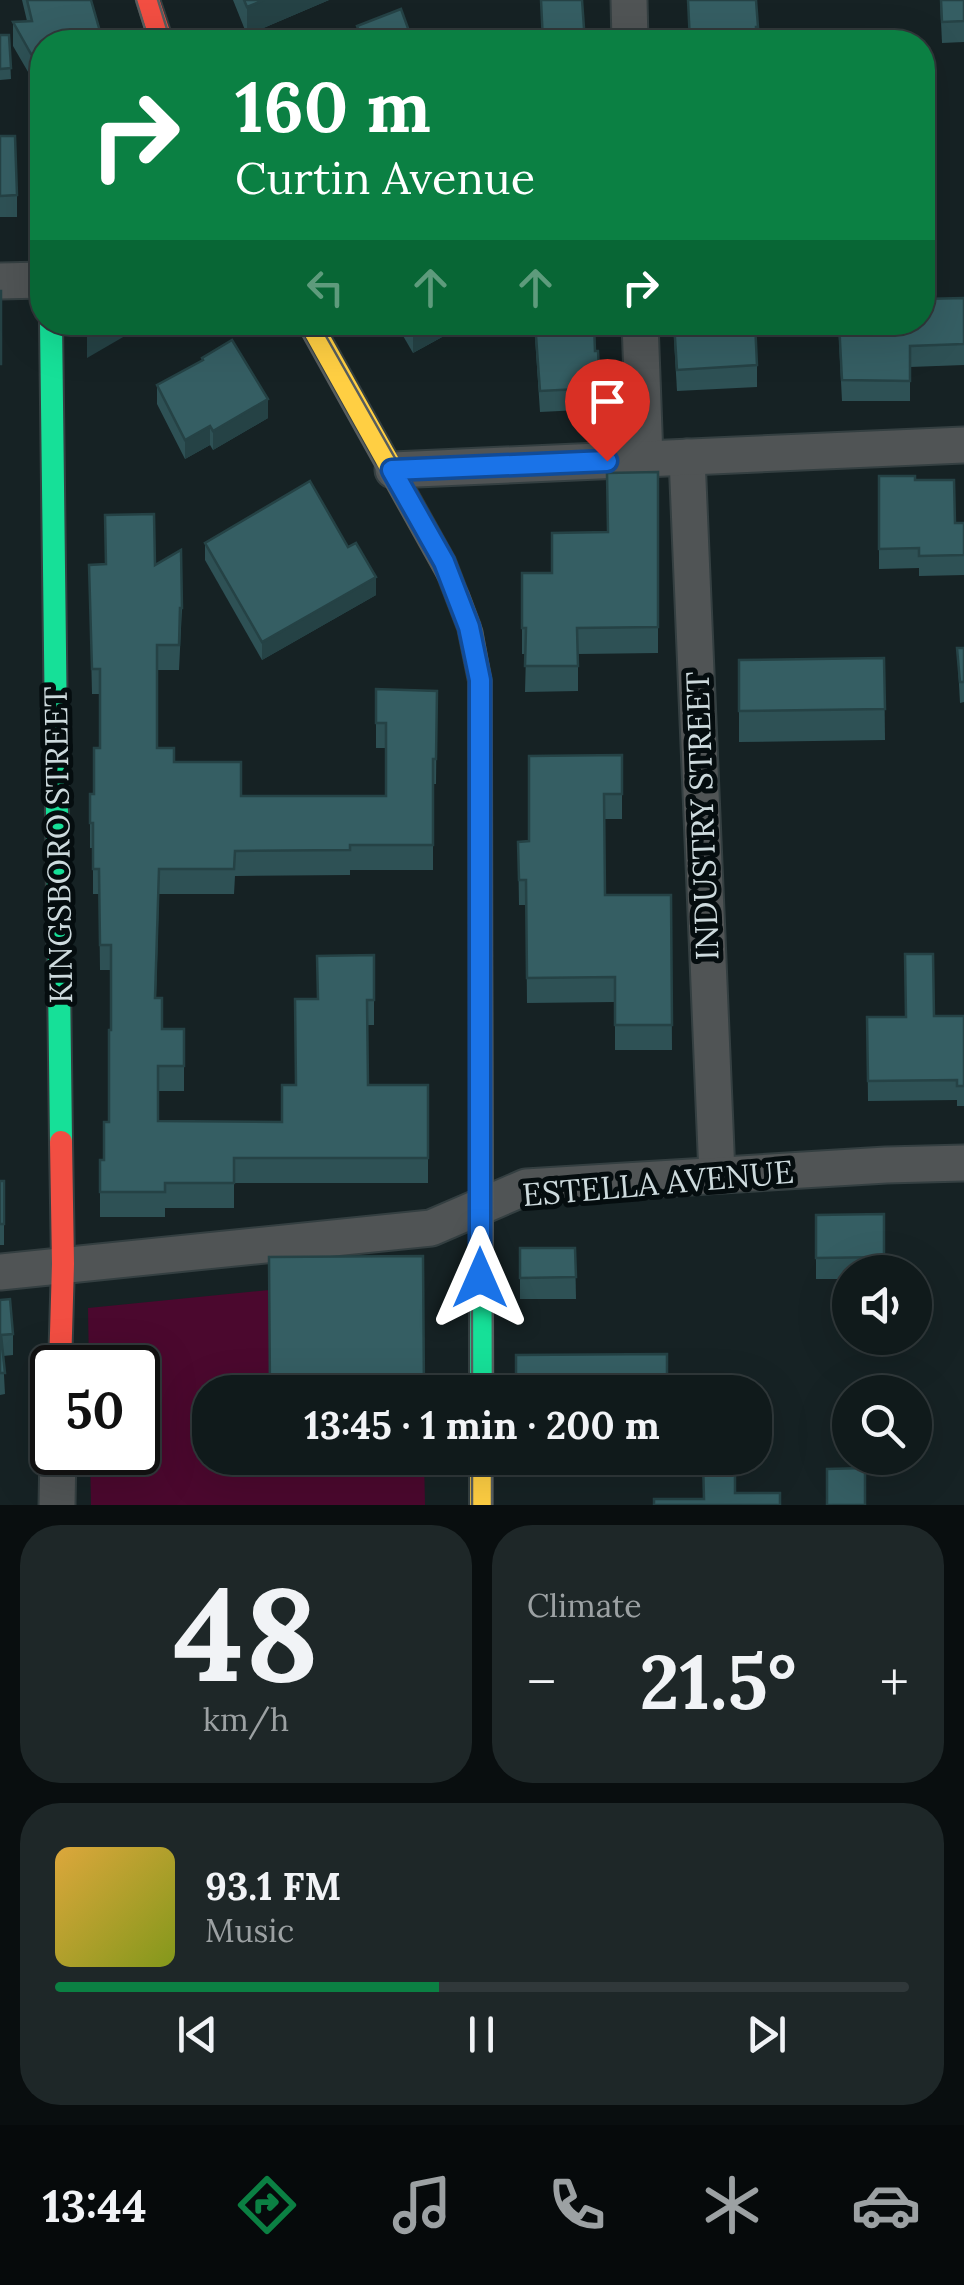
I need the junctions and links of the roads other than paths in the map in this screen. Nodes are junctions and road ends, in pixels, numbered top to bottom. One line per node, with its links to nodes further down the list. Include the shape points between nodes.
1 (148, 0): 3 (main road)
2 (629, 0): 4 (street)
3 (158, 30)
4 (630, 30)
5 (30, 280): 6 (street)
6 (0, 281)
7 (51, 335): 17 (main road, KINGSBORO STREET)
8 (317, 335): 13 (main road)
9 (640, 335): 12 (street)
10 (964, 445): 11 (street)
11 (686, 458): 12 (street); 15 (street, INDUSTRY STREET)
12 (644, 459): 13 (street)
13 (392, 470): 16 (main road, via 444,562 480,680)
14 (964, 1163): 15 (street, ESTELLA AVENUE)
15 (717, 1175): 16 (street, ESTELLA AVENUE, via 526,1187)
16 (480, 1206): 17 (street, ESTELLA AVENUE, via 432,1228); 20 (main road)
17 (62, 1264): 18 (street, ESTELLA AVENUE); 19 (main road, KINGSBORO STREET)
18 (0, 1272)
19 (60, 1345)
20 (481, 1375)
21 (58, 1475): 23 (street)
22 (481, 1475): 24 (main road)
23 (57, 1505)
24 (481, 1505)

